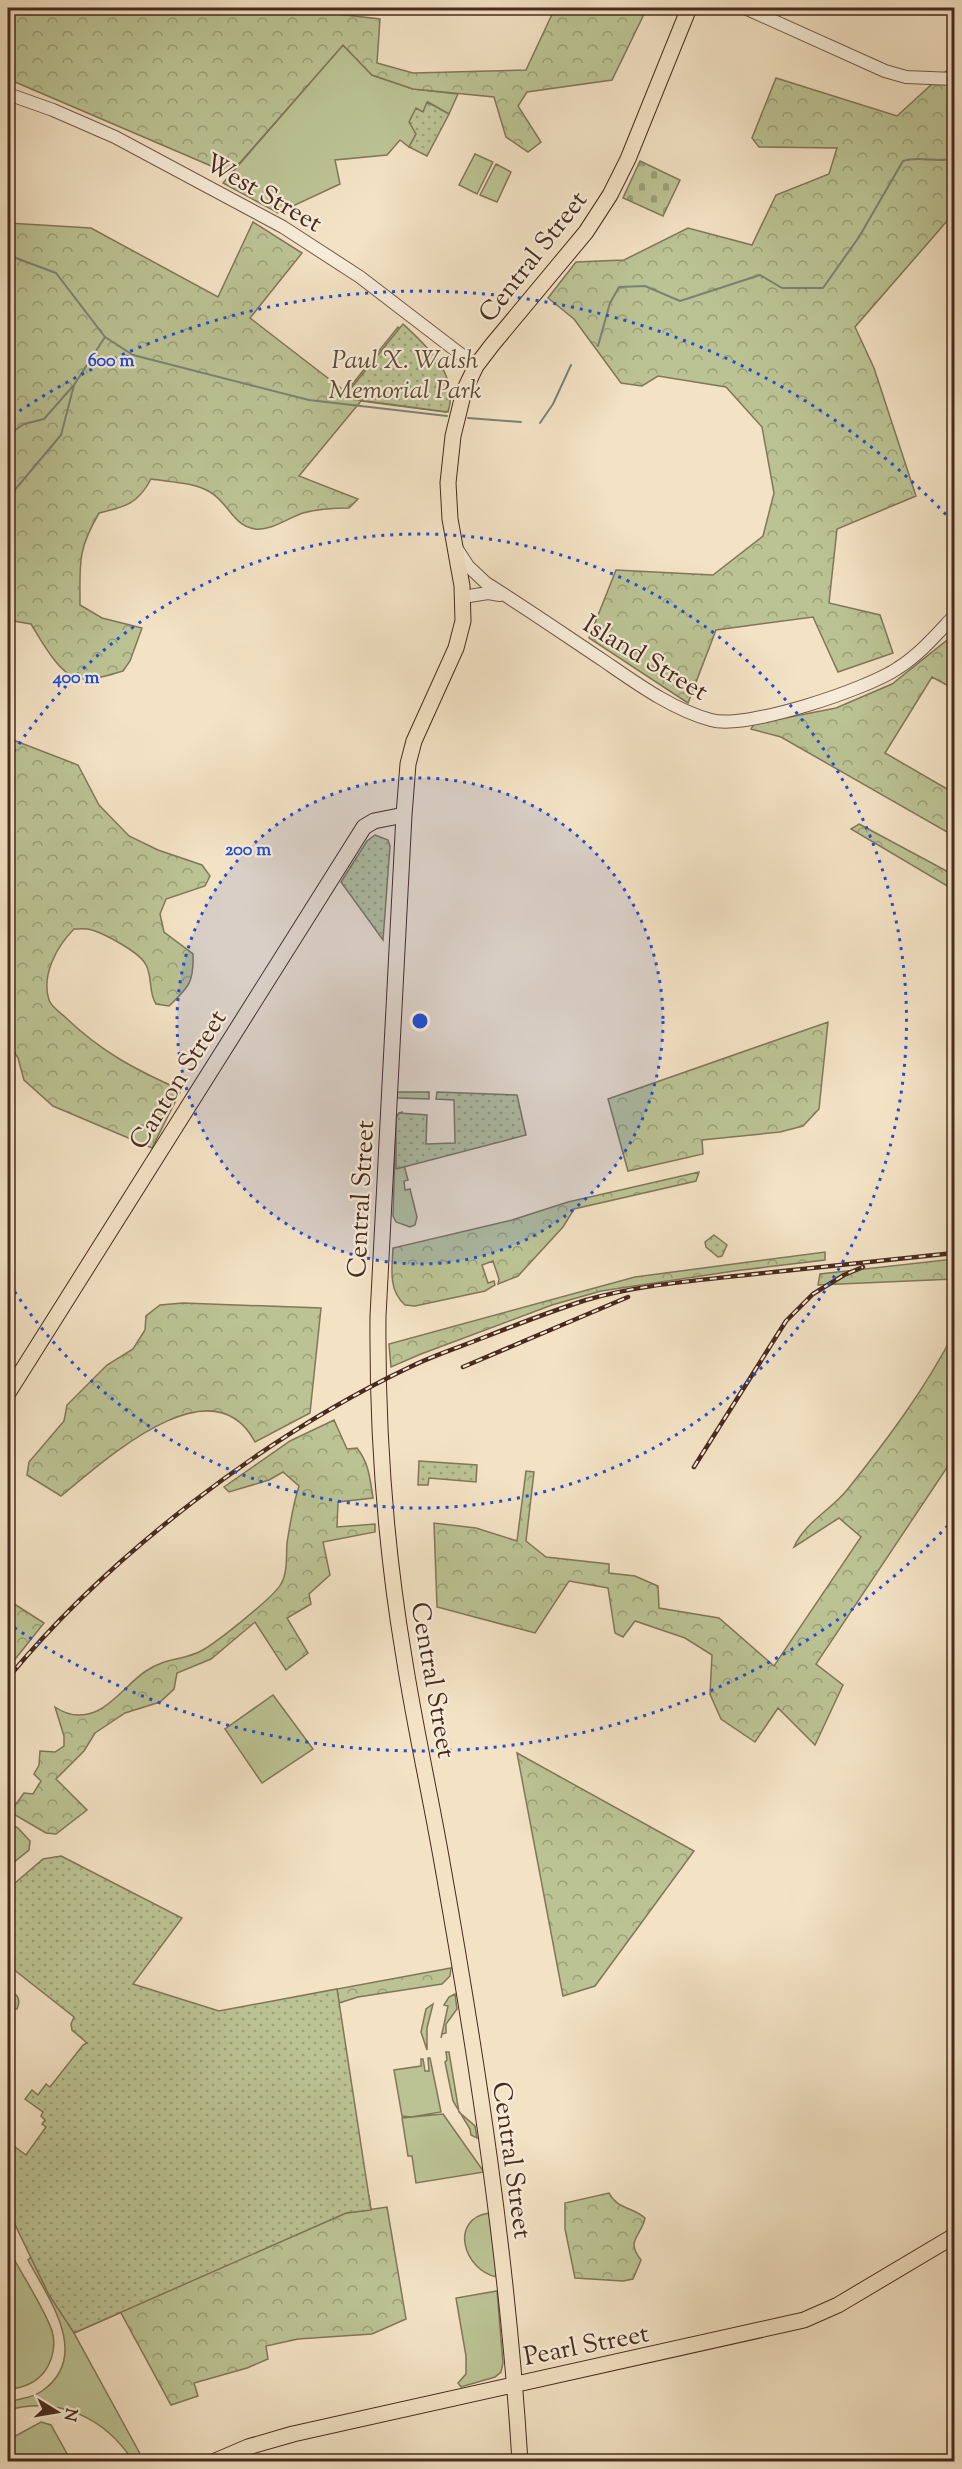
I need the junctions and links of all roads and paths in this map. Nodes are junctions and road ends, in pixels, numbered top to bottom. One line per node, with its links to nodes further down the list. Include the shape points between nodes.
1 (689, 8): 5 (main road, Central Street, via 610,195 586,232)
2 (745, 8): 3 (street, via 885,71 906,77)
3 (954, 79)
4 (8, 94): 5 (street, West Street, via 116,137 277,223 360,277)
5 (476, 366): 6 (main road, Central Street, via 462,399 451,453 449,492)
6 (454, 545): 7 (street, Island Street); 8 (main road, Central Street)
7 (486, 584): 8 (street); 9 (street, Island Street)
8 (463, 591): 9 (street, Island Street); 11 (main road, Central Street, via 459,639 410,755)
9 (510, 598): 10 (street, Island Street, via 653,692 697,715 720,722 813,704 867,685 913,658)
10 (954, 616)
11 (404, 815): 12 (main road, Canton Street, via 367,824); 14 (main road, Central Street, via 378,1316 384,1498 404,1659 443,1869 497,2208)
12 (8, 1393)
13 (954, 2236): 14 (main road, Pearl Street, via 838,2305 804,2320)
14 (515, 2383): 15 (main road, Pearl Street, via 286,2435); 16 (main road, Central Street)
15 (213, 2462)
16 (520, 2462)

